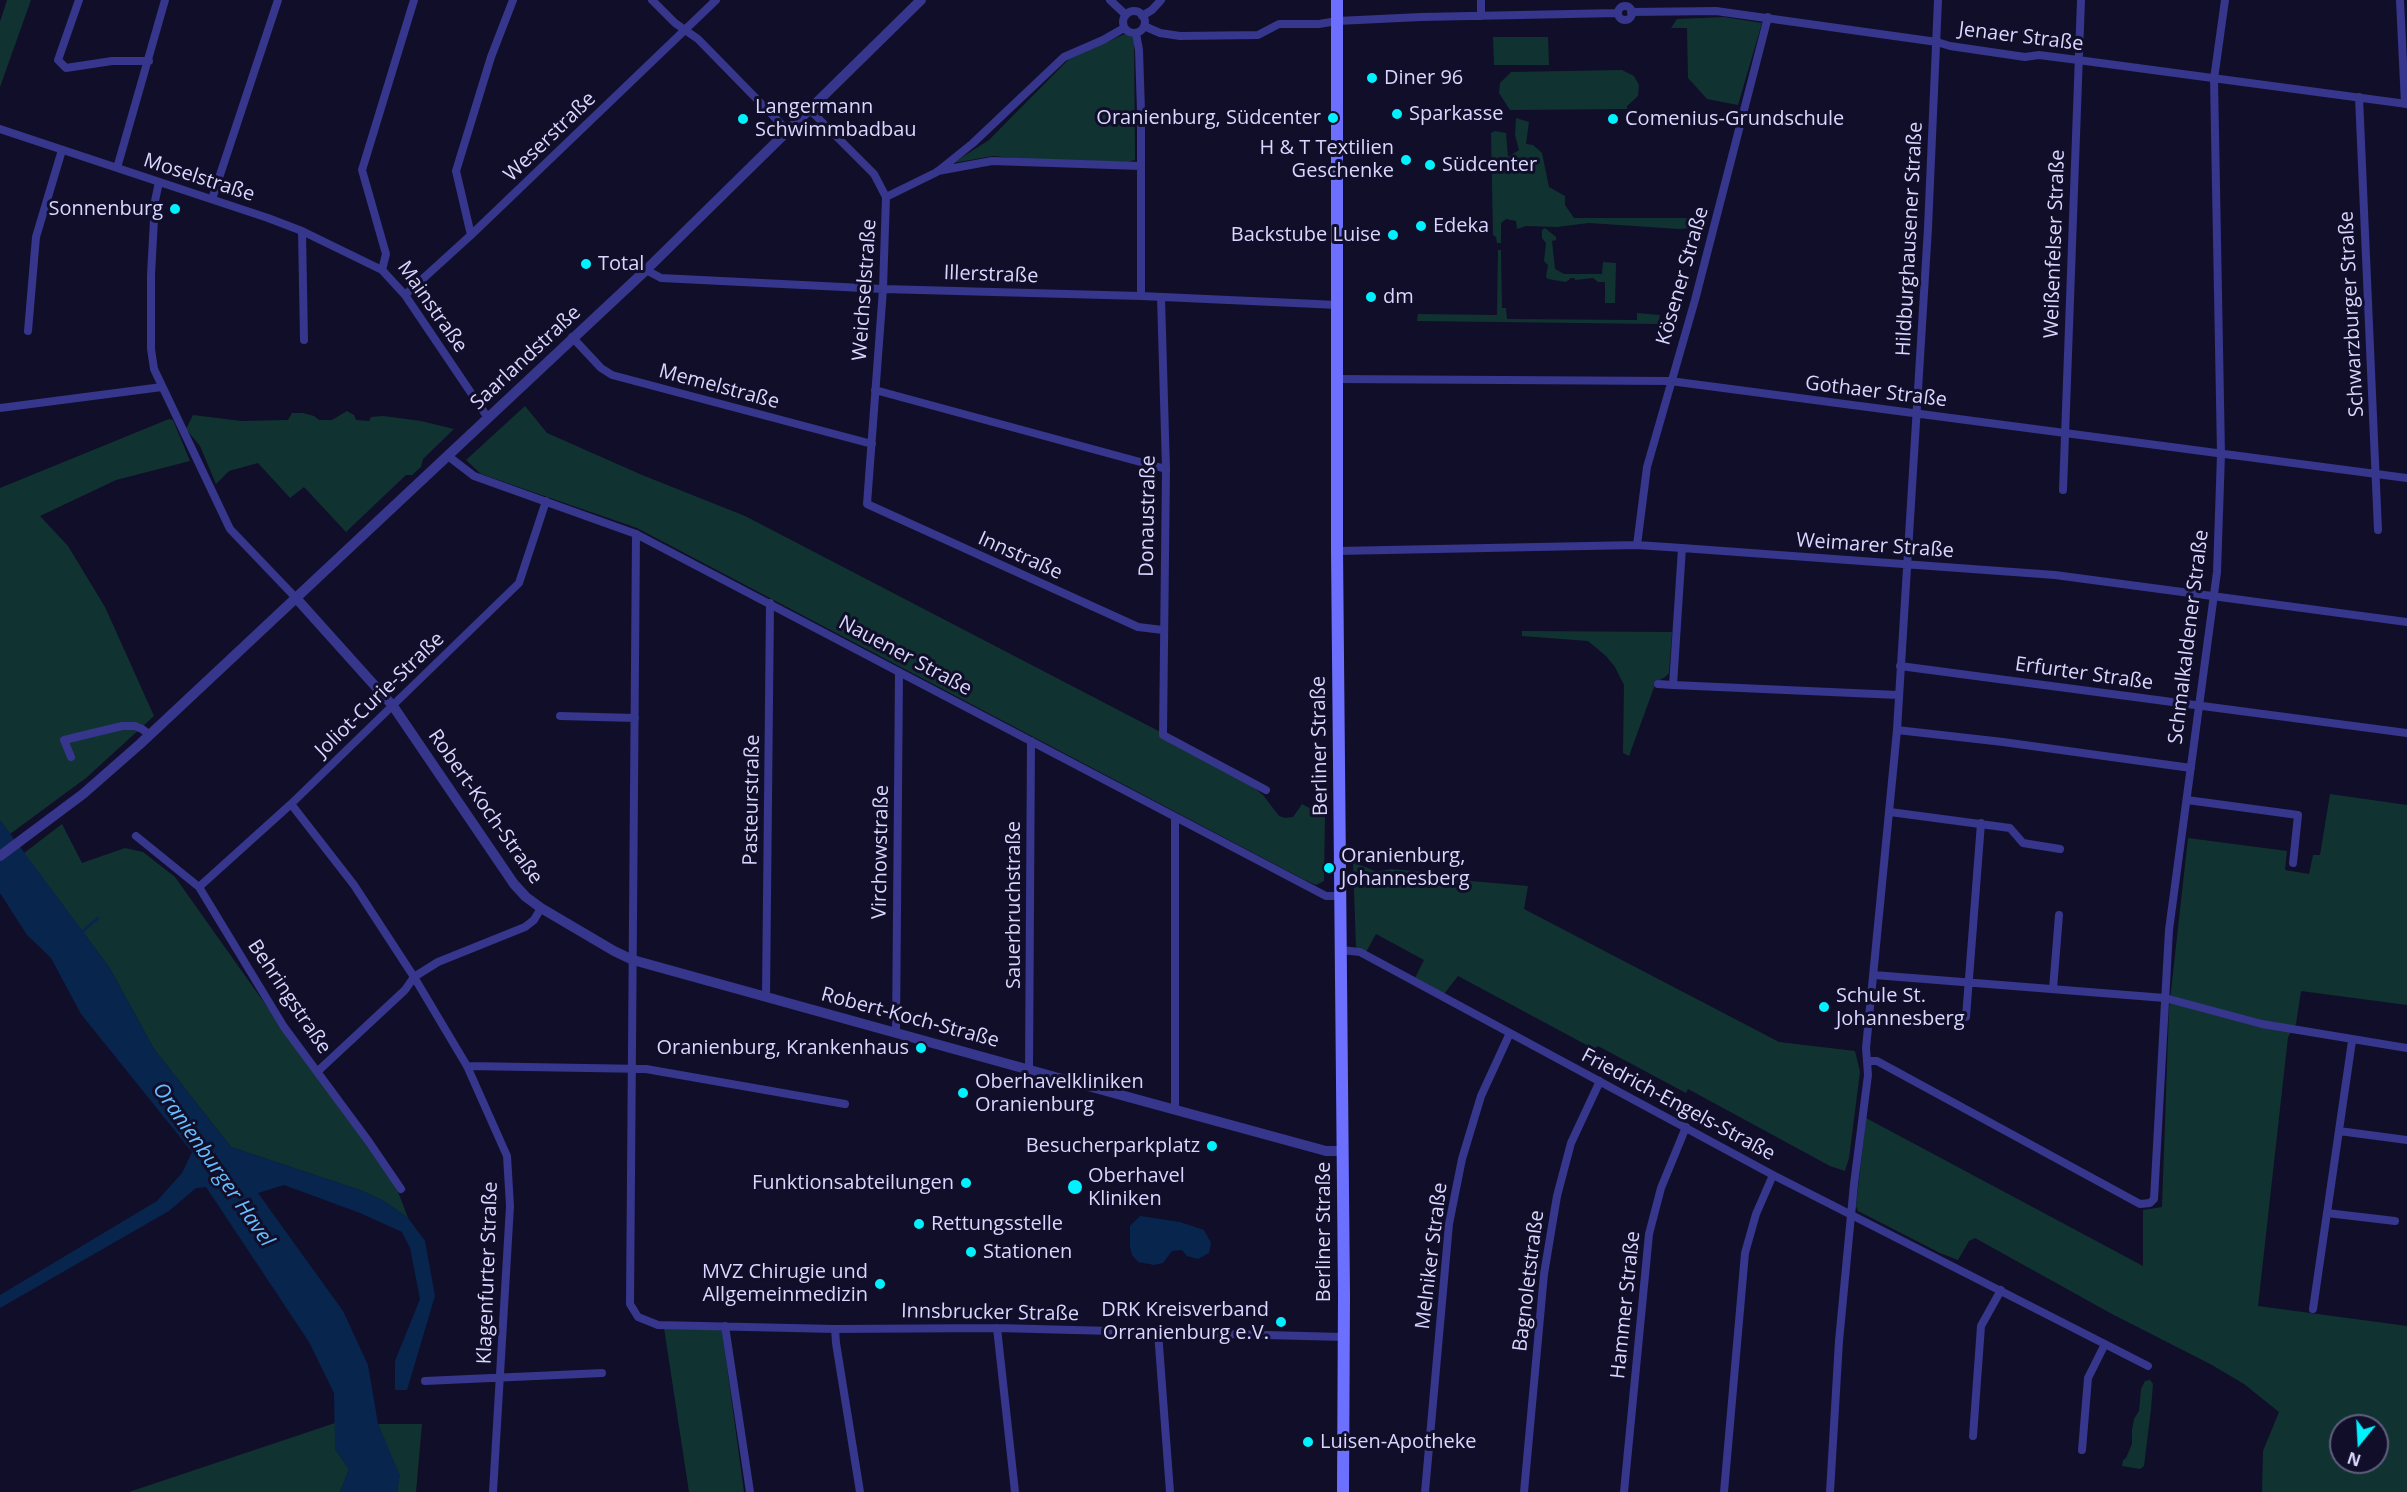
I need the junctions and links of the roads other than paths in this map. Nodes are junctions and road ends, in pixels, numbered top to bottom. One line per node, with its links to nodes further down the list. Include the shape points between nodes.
1 (79, 0): 31 (street, via 58,60 66,68 112,61)
2 (165, 0): 31 (street)
3 (278, 0): 44 (street)
4 (414, 0): 47 (street, Mainstraße, via 362,170 386,254)
5 (513, 0): 46 (street, via 456,171)
6 (652, 0): 27 (street)
7 (716, 0): 27 (street, Weserstraße)
8 (921, 0): 35 (street, Saarlandstraße)
9 (1110, 0): 20 (street)
10 (1161, 0): 21 (street)
11 (1337, 0): 24 (main road, Berliner Straße)
12 (1481, 0): 22 (street)
13 (1716, 0): 19 (street)
14 (1938, 0): 29 (street, Hildburghausener Straße)
15 (2081, 0): 30 (street, Weißenfelser Straße)
16 (2225, 0): 32 (street, Schmalkaldener Straße)
17 (2400, 0): 34 (street)
18 (1628, 6): 19 (street, Jenaer Straße); 22 (street, Jenaer Straße, via 1621,7 1618,13)
19 (1716, 11): 23 (street, Jenaer Straße)
20 (1126, 15): 21 (street, via 1132,12); 26 (street)
21 (1142, 16): 25 (street)
22 (1481, 16): 24 (street, Jenaer Straße)
23 (1768, 17): 29 (street, Jenaer Straße); 58 (street, Kösener Straße, via 1695,300)
24 (1337, 21): 25 (street, Jenaer Straße, via 1279,24 1258,35 1180,36); 53 (main road, Berliner Straße)
25 (1144, 26): 28 (street)
26 (1124, 28): 28 (street); 41 (street, via 1064,57)
27 (686, 29): 37 (street); 46 (street, Weserstraße)
28 (1136, 33): 39 (street, via 1140,50)
29 (1937, 42): 30 (street, Jenaer Straße, via 2025,57); 62 (street, Hildburghausener Straße)
30 (2078, 60): 32 (street, Jenaer Straße); 64 (street, Weißenfelser Straße)
31 (149, 61): 40 (street)
32 (2214, 79): 33 (street, Jenaer Straße); 66 (street, Schmalkaldener Straße)
33 (2359, 97): 34 (street, Jenaer Straße); 69 (street, Schwarzburger Straße)
34 (2406, 104)
35 (809, 109): 37 (street, Saarlandstraße); 43 (street, Weichselstraße, via 874,174)
36 (0, 129): 38 (street, Moselstraße)
37 (787, 130): 48 (street, Saarlandstraße)
38 (62, 150): 40 (street, Moselstraße); 54 (street, via 36,237)
39 (1141, 166): 41 (street, via 992,161); 51 (street)
40 (117, 168): 42 (street, Moselstraße)
41 (937, 172): 43 (street)
42 (159, 182): 44 (street, Moselstraße); 59 (street, Robert-Koch-Straße, via 151,275 151,348)
43 (886, 197): 49 (street, Weichselstraße)
44 (212, 200): 45 (street, Moselstraße)
45 (302, 231): 47 (street, Moselstraße); 56 (street)
46 (471, 235): 50 (street, Weserstraße)
47 (382, 270): 50 (street, Mainstraße)
48 (646, 270): 49 (street, Illerstraße, via 661,278); 55 (street, Saarlandstraße)
49 (883, 289): 51 (street, Illerstraße); 60 (street, Weichselstraße)
50 (405, 296): 63 (street, Mainstraße)
51 (1141, 296): 52 (street, Illerstraße)
52 (1161, 297): 53 (street, Illerstraße); 68 (street, Donaustraße)
53 (1338, 305): 57 (main road, Berliner Straße)
54 (28, 331)
55 (572, 338): 63 (street, Saarlandstraße); 65 (street, Memelstraße, via 612,375)
56 (304, 340)
57 (1337, 379): 58 (street, Gothaer Straße); 78 (main road, Berliner Straße)
58 (1670, 381): 62 (street, Gothaer Straße); 76 (street, Kösener Straße, via 1647,467)
59 (162, 387): 61 (street); 81 (street, Robert-Koch-Straße, via 230,528)
60 (875, 390): 65 (street, Weichselstraße); 68 (street)
61 (0, 408)
62 (1917, 414): 64 (street, Gothaer Straße); 79 (street, Hildburghausener Straße)
63 (488, 418): 67 (street, Saarlandstraße)
64 (2065, 432): 66 (street, Gothaer Straße); 71 (street, Weißenfelser Straße)
65 (872, 444): 73 (street, Weichselstraße)
66 (2221, 454): 69 (street, Gothaer Straße); 80 (street, Schmalkaldener Straße)
67 (448, 456): 72 (street, Nauener Straße, via 474,476); 81 (street, Saarlandstraße)
68 (1166, 469): 84 (street, Donaustraße)
69 (2376, 474): 70 (street, Gothaer Straße); 74 (street, Schwarzburger Straße)
70 (2407, 478)
71 (2063, 490)
72 (546, 501): 75 (street, Nauener Straße); 90 (street, Joliot-Curie-Straße, via 519,583)
73 (867, 504): 84 (street, Innstraße, via 1138,627)
74 (2378, 530)
75 (636, 534): 82 (street, Nauener Straße); 93 (street)
76 (1637, 545): 77 (street, Weimarer Straße); 78 (street, Weimarer Straße)
77 (1682, 548): 79 (street, Weimarer Straße); 88 (street)
78 (1338, 551): 111 (main road, Berliner Straße)
79 (1909, 564): 80 (street, Weimarer Straße, via 2055,575); 85 (street, Hildburghausener Straße)
80 (2215, 596): 83 (street, Weimarer Straße); 91 (street, Schmalkaldener Straße)
81 (296, 598): 90 (street, Robert-Koch-Straße); 96 (street, Saarlandstraße)
82 (770, 603): 86 (street, Nauener Straße); 120 (street, Pasteurstraße)
83 (2407, 622)
84 (1163, 630): 100 (street, Donaustraße, via 1164,735)
85 (1900, 666): 89 (street, Hildburghausener Straße); 91 (street, Erfurter Straße)
86 (899, 672): 97 (street, Nauener Straße); 123 (street, Virchowstraße)
87 (1658, 684): 88 (street)
88 (1672, 685): 89 (street)
89 (1898, 695): 94 (street, Hildburghausener Straße)
90 (393, 706): 102 (street, Joliot-Curie-Straße); 112 (street, Robert-Koch-Straße, via 514,884)
91 (2199, 706): 95 (street, Erfurter Straße); 99 (street, Schmalkaldener Straße)
92 (560, 716): 93 (street)
93 (635, 718): 115 (street)
94 (1897, 730): 99 (street); 103 (street, Hildburghausener Straße)
95 (2407, 733)
96 (150, 735): 98 (street, via 135,726 122,726 64,740); 108 (street, Saarlandstraße, via 83,794)
97 (1031, 741): 104 (street, Nauener Straße); 130 (street, Sauerbruchstraße)
98 (71, 757)
99 (2191, 768): 101 (street, Schmalkaldener Straße)
100 (1266, 790)
101 (2187, 800): 109 (street, via 2298,815); 121 (street, Schmalkaldener Straße, via 2169,930)
102 (291, 804): 110 (street, Joliot-Curie-Straße); 117 (street, Klagenfurter Straße, via 354,885)
103 (1890, 812): 105 (street); 116 (street, Hildburghausener Straße)
104 (1175, 818): 111 (street, Nauener Straße, via 1326,896); 134 (street)
105 (1981, 823): 107 (street, via 2010,828 2023,843); 118 (street)
106 (136, 836): 110 (street, Behringstraße)
107 (2060, 849)
108 (0, 856)
109 (2293, 863)
110 (199, 887): 131 (street, Behringstraße, via 284,1027)
111 (1341, 896): 114 (main road, Berliner Straße)
112 (541, 908): 115 (street, Robert-Koch-Straße); 117 (street, via 525,927 438,962)
113 (2059, 915): 119 (street)
114 (1341, 950): 124 (street, Friedrich-Engels-Straße, via 1360,952); 138 (main road, Berliner Straße)
115 (633, 960): 120 (street, Robert-Koch-Straße); 129 (street)
116 (1874, 975): 118 (street); 127 (street, Hildburghausener Straße)
117 (414, 977): 128 (street, Klagenfurter Straße); 131 (street)
118 (1969, 983): 119 (street); 122 (street)
119 (2053, 989): 121 (street)
120 (766, 997): 123 (street, Robert-Koch-Straße)
121 (2165, 998): 125 (street, via 2262,1024); 127 (street, Schmalkaldener Straße, via 2154,1198 2150,1203 2140,1204 1877,1061)
122 (1966, 1017)
123 (896, 1032): 130 (street, Robert-Koch-Straße)
124 (1510, 1033): 132 (street, Friedrich-Engels-Straße); 164 (street, Melniker Straße, via 1481,1096 1461,1159 1449,1224)
125 (2352, 1041): 126 (street); 136 (street)
126 (2407, 1048)
127 (1868, 1061): 142 (street, Hildburghausener Straße)
128 (467, 1066): 129 (street); 154 (street, Klagenfurter Straße, via 507,1156 510,1206)
129 (632, 1068): 133 (street); 146 (street, Innsbrucker Straße, via 630,1304 638,1317 658,1325)
130 (1029, 1070): 134 (street, Robert-Koch-Straße)
131 (318, 1071): 140 (street, Behringstraße)
132 (1600, 1081): 135 (street, Friedrich-Engels-Straße); 165 (street, Bagnoletstraße, via 1571,1143 1557,1196 1545,1274)
133 (845, 1104)
134 (1175, 1110): 138 (street, Robert-Koch-Straße, via 1326,1150)
135 (1686, 1127): 139 (street, Friedrich-Engels-Straße); 166 (street, Hammer Straße, via 1661,1188 1647,1242)
136 (2338, 1131): 137 (street); 141 (street)
137 (2407, 1140)
138 (1343, 1151): 150 (main road, Berliner Straße)
139 (1773, 1175): 142 (street, Friedrich-Engels-Straße); 167 (street, via 1745,1253)
140 (401, 1189)
141 (2327, 1213): 143 (street); 145 (street)
142 (1851, 1214): 144 (street, Friedrich-Engels-Straße); 168 (street, Hildburghausener Straße)
143 (2396, 1221)
144 (2001, 1290): 151 (street, Friedrich-Engels-Straße); 156 (street, via 1981,1326)
145 (2313, 1309)
146 (725, 1326): 148 (street, Innsbrucker Straße); 159 (street)
147 (997, 1328): 148 (street, Innsbrucker Straße); 149 (street, Innsbrucker Straße); 161 (street)
148 (835, 1329): 160 (street)
149 (1158, 1332): 150 (street, Innsbrucker Straße); 162 (street)
150 (1344, 1337): 163 (main road, Berliner Straße)
151 (2105, 1344): 152 (street, Friedrich-Engels-Straße); 157 (street, via 2088,1378)
152 (2148, 1366)
153 (602, 1373): 154 (street, Klagenfurter Straße)
154 (500, 1377): 155 (street, Klagenfurter Straße); 158 (street, Klagenfurter Straße)
155 (425, 1381)
156 (1973, 1436)
157 (2082, 1450)
158 (493, 1492)
159 (750, 1492)
160 (860, 1492)
161 (1015, 1492)
162 (1170, 1492)
163 (1343, 1492)
164 (1425, 1492)
165 (1524, 1492)
166 (1624, 1492)
167 (1724, 1492)
168 (1830, 1492)

